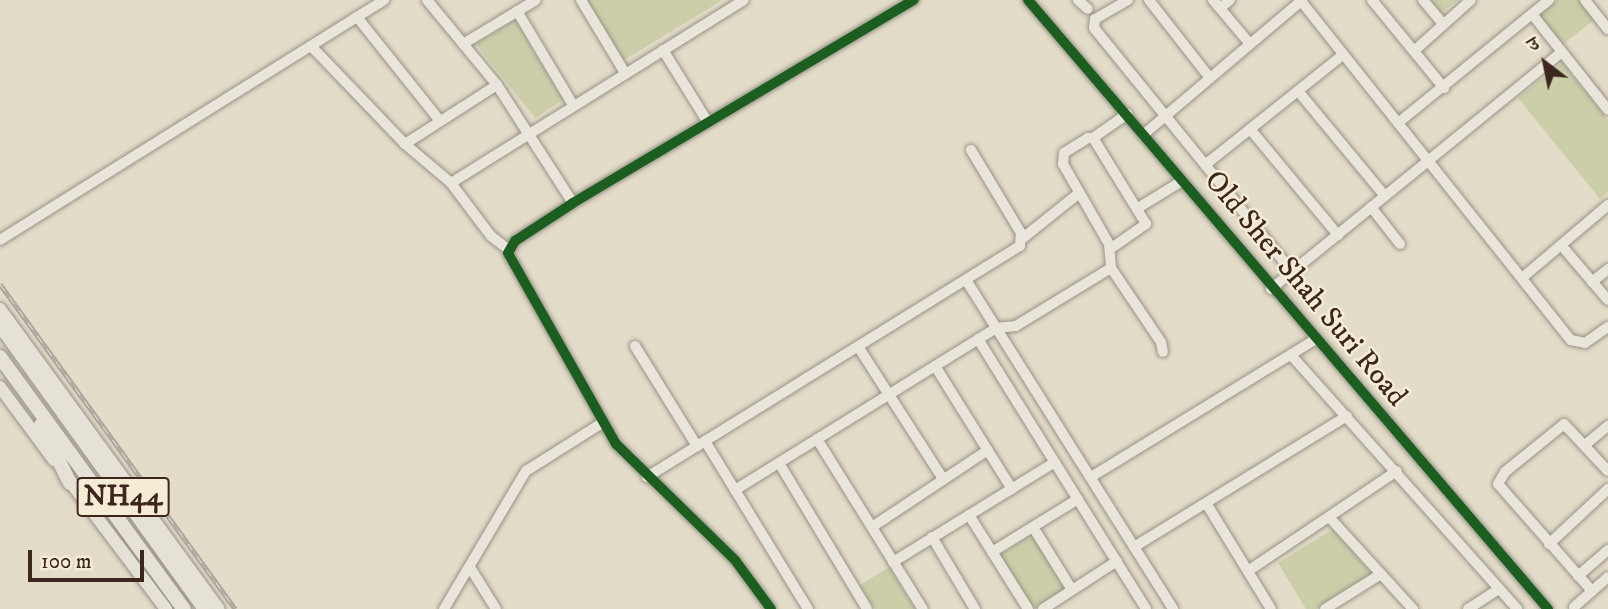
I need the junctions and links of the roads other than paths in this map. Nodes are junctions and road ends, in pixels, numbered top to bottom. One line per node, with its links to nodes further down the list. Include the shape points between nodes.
1 (384, 0): 23 (street)
2 (427, 0): 26 (street)
3 (536, 0): 21 (street)
4 (580, 0): 33 (street)
5 (744, 0): 18 (street)
6 (914, 0): 43 (street)
7 (1028, 0): 40 (street, Old Sher Shah Suri Road)
8 (1078, 0): 20 (street)
9 (1128, 0): 41 (street, via 1100,15 1094,28)
10 (1149, 0): 34 (street)
11 (1230, 0): 19 (street)
12 (1372, 0): 30 (street)
13 (1423, 0): 24 (street)
14 (1471, 0): 24 (street)
15 (1549, 0): 22 (street)
16 (1585, 0): 25 (street)
17 (1301, 1): 27 (street); 32 (street)
18 (731, 3): 29 (street)
19 (1217, 4): 27 (street)
20 (1088, 9)
21 (517, 11): 26 (street); 38 (street)
22 (1532, 14): 31 (street); 36 (street)
23 (357, 17): 28 (street); 42 (street)
24 (1443, 24): 30 (street)
25 (1608, 29)
26 (463, 44): 35 (street)
27 (1250, 44): 34 (street)
28 (312, 46): 49 (street); 63 (street)
29 (663, 50): 33 (street); 43 (street)
30 (1414, 51): 36 (street)
31 (1562, 52): 39 (street); 51 (street)
32 (1343, 55): 37 (street); 44 (street)
33 (625, 73): 38 (street)
34 (1210, 78): 41 (street)
35 (497, 85): 42 (street); 46 (street)
36 (1444, 88): 44 (street)
37 (1298, 91): 45 (street); 56 (street)
38 (573, 106): 46 (street)
39 (1608, 110)
40 (1127, 114): 47 (street, Old Sher Shah Suri Road); 48 (street)
41 (1164, 118): 47 (street); 52 (street)
42 (440, 121): 49 (street)
43 (707, 121): 57 (street)
44 (1398, 123): 51 (street)
45 (1250, 129): 52 (street); 61 (street)
46 (528, 134): 54 (street); 57 (street)
47 (1143, 135): 53 (street, Old Sher Shah Suri Road)
48 (1093, 138): 55 (street, via 1077,143 1061,158); 60 (street)
49 (405, 144): 54 (street)
50 (971, 150): 62 (street)
51 (1428, 161): 56 (street); 71 (street)
52 (1205, 165): 70 (street)
53 (1182, 181): 60 (street); 74 (street, Old Sher Shah Suri Road)
54 (451, 183): 67 (street, via 491,236)
55 (1078, 194): 62 (street); 66 (street)
56 (1385, 196): 59 (street)
57 (573, 203): 67 (street, via 515,241)
58 (1608, 205): 65 (street)
59 (1371, 207): 61 (street); 64 (street)
60 (1138, 208): 66 (street, via 1146,224)
61 (1338, 235): 70 (street)
62 (1023, 238): 72 (street, via 1020,246)
63 (0, 240)
64 (1400, 244)
65 (1561, 245): 71 (street); 73 (street)
66 (1110, 249): 68 (street)
67 (509, 250): 92 (street, via 509,259)
68 (1111, 268): 79 (street, via 1016,326); 84 (street, via 1161,342)
69 (1608, 269): 73 (street)
70 (1292, 272): 74 (street)
71 (1522, 278): 78 (street, via 1579,345)
72 (967, 280): 79 (street); 83 (street)
73 (1592, 282): 75 (street)
74 (1271, 289): 81 (street, Old Sher Shah Suri Road)
75 (1608, 300)
76 (0, 309): 136 (main road)
77 (0, 325): 135 (highway, NH44)
78 (1608, 327)
79 (996, 328): 80 (street); 103 (street)
80 (978, 339): 87 (street); 98 (street)
81 (1315, 340): 85 (street); 151 (street, Old Sher Shah Suri Road)
82 (635, 346): 95 (street)
83 (859, 348): 90 (street); 95 (street)
84 (1163, 352)
85 (1291, 355): 91 (street); 103 (street)
86 (0, 356): 89 (highway, NH44)
87 (935, 366): 90 (street); 97 (street)
88 (0, 387): 105 (main road)
89 (26, 392): 105 (highway); 134 (highway, NH44)
90 (888, 395): 94 (street); 104 (street)
91 (1347, 416): 101 (street); 110 (street)
92 (602, 423): 102 (street); 122 (street, via 526,471)
93 (1608, 426): 96 (street)
94 (817, 439): 99 (street); 113 (street)
95 (701, 444): 102 (street); 108 (street)
96 (1585, 444): 100 (street); 116 (street, via 1569,426 1557,427 1499,479 1502,490)
97 (988, 450): 104 (street); 106 (street)
98 (1055, 462): 106 (street); 109 (street)
99 (779, 463): 108 (street); 141 (street)
100 (1606, 465)
101 (1398, 471): 112 (street); 127 (street)
102 (647, 477): 139 (street, via 735,560)
103 (1091, 477): 117 (street)
104 (943, 479): 113 (street)
105 (71, 483): 133 (main road)
106 (1012, 489): 111 (street)
107 (1608, 489): 116 (street)
108 (735, 490): 140 (street)
109 (1078, 499): 114 (street); 120 (street)
110 (1206, 503): 117 (street); 123 (street)
111 (969, 515): 115 (street); 119 (street)
112 (1329, 517): 123 (street); 124 (street)
113 (872, 527): 121 (street)
114 (1033, 527): 119 (street); 128 (street)
115 (932, 537): 121 (street); 131 (street)
116 (1549, 544): 125 (street)
117 (1134, 547): 132 (street)
118 (1608, 550): 125 (street)
119 (992, 552): 143 (street)
120 (1117, 561): 128 (street); 145 (street)
121 (893, 562): 142 (street)
122 (471, 569): 137 (street); 138 (street)
123 (1248, 571): 146 (street)
124 (1381, 574): 147 (street); 148 (street)
125 (1578, 576): 129 (street)
126 (1608, 577): 129 (street)
127 (1499, 589): 149 (street); 150 (street)
128 (1072, 590): 144 (street)
129 (1592, 591): 130 (street)
130 (1574, 607)
131 (973, 608)
132 (1171, 608)
133 (166, 609)
134 (184, 609)
135 (205, 609)
136 (219, 609)
137 (444, 609)
138 (496, 609)
139 (771, 609)
140 (808, 609)
141 (867, 609)
142 (923, 609)
143 (1028, 609)
144 (1043, 609)
145 (1146, 609)
146 (1271, 609)
147 (1325, 609)
148 (1413, 609)
149 (1468, 609)
150 (1517, 609)
151 (1548, 609)

